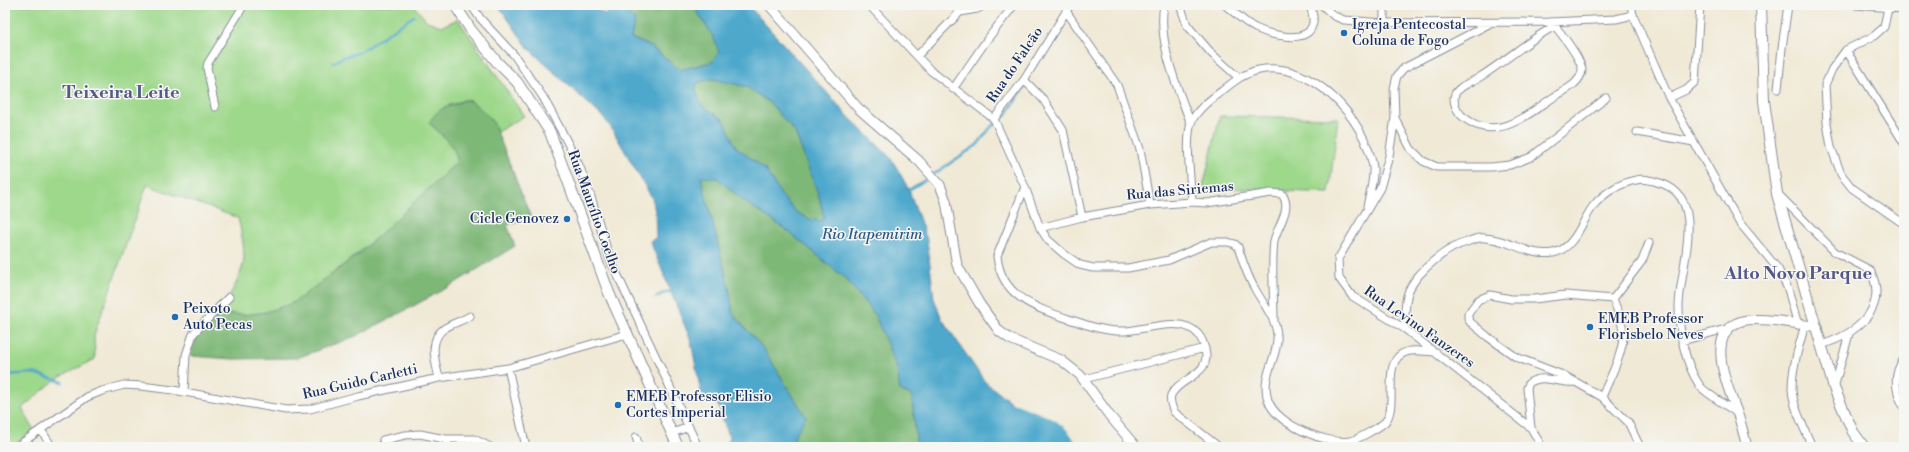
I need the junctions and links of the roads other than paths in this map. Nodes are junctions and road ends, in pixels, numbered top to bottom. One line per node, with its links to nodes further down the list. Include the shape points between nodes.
1 (244, 5): 36 (street, via 208,63)
2 (455, 5): 53 (main road, Rua Maurílio Coelho, via 471,30 517,82 550,132)
3 (471, 5): 52 (street, via 514,55 543,97 579,165)
4 (769, 5): 71 (street, via 858,108 919,162 940,185 946,201 958,265 978,302 999,331 1010,339 1061,360)
5 (869, 5): 29 (street)
6 (954, 5): 23 (street)
7 (985, 5): 23 (street)
8 (1014, 5): 32 (street)
9 (1164, 5): 39 (street, via 1162,16 1166,48)
10 (1180, 5): 30 (street, via 1187,26 1212,54)
11 (1226, 5): 12 (street, via 1253,27 1264,32 1297,37 1310,30 1313,25)
12 (1310, 5)
13 (1322, 5): 25 (street, via 1334,16 1344,20)
14 (1384, 5): 25 (street)
15 (1631, 5): 24 (street)
16 (1700, 5): 35 (street, via 1695,82 1686,90)
17 (1761, 5): 44 (main road, via 1764,101)
18 (1788, 5): 33 (street)
19 (1856, 5): 21 (street)
20 (1068, 8): 31 (street, Rua do Falcão); 46 (street, via 1117,85 1140,148)
21 (1888, 8): 22 (street); 28 (street, via 1884,27 1874,36)
22 (1904, 9)
23 (960, 12): 29 (street)
24 (1633, 15): 27 (street, via 1616,19); 35 (street)
25 (1384, 23): 26 (street)
26 (1489, 24): 27 (street); 37 (street, via 1404,68 1397,76 1394,88)
27 (1554, 24): 27 (street, via 1481,77 1460,88 1455,95 1454,104 1458,113 1480,127 1497,129 1517,121 1576,82 1582,66)
28 (1846, 50): 42 (street); 49 (street, via 1832,69 1825,85 1831,147 1841,174 1852,188)
29 (918, 56): 32 (street, via 931,71)
30 (1239, 78): 39 (street, via 1208,101 1198,111); 47 (street, via 1258,70 1279,69 1306,78 1325,89 1346,109 1369,148 1372,162)
31 (1024, 80): 38 (street, Rua do Falcão); 48 (street, via 1043,99 1063,130)
32 (954, 89): 38 (street)
33 (1778, 89)
34 (1606, 98): 37 (street, via 1531,157 1510,165 1491,167 1437,167 1411,149)
35 (1669, 98): 41 (street)
36 (215, 107)
37 (1395, 118): 47 (street, Rua Levino Fanzeres, via 1389,156 1380,188)
38 (994, 119): 43 (street)
39 (1191, 124): 45 (street, via 1188,147)
40 (1637, 132): 41 (street)
41 (1694, 142): 58 (street, via 1739,222 1778,269)
42 (1904, 143)
43 (1025, 187): 50 (street); 66 (street, via 997,256 998,267 1004,280 1015,294 1034,307 1097,328 1125,331 1157,325 1184,325 1197,332)
44 (1777, 194): 59 (main road); 63 (street, via 1835,252 1870,270 1877,288 1874,305)
45 (1192, 202): 46 (street, Rua das Siriemas); 57 (street, Rua das Siriemas, via 1207,203 1282,194 1286,210 1274,239 1272,269)
46 (1150, 204): 48 (street, Rua das Siriemas)
47 (1367, 208): 61 (street, Rua Levino Fanzeres, via 1338,259 1340,278 1352,296)
48 (1082, 217): 50 (street, Rua das Siriemas)
49 (1904, 224)
50 (1040, 228): 57 (street, via 1048,240 1064,254 1080,265 1093,268 1128,268 1169,260 1211,242 1235,244 1246,273)
51 (1649, 243): 55 (street, via 1642,261)
52 (610, 259): 53 (street); 78 (street)
53 (598, 264): 62 (main road, Rua Maurílio Coelho)
54 (229, 297): 74 (street, via 193,334 186,355)
55 (1613, 299): 72 (street, via 1566,295 1511,299 1490,295 1478,300 1468,314 1470,322 1516,357); 75 (street, via 1622,322 1623,333 1620,351)
56 (470, 316): 70 (street, via 438,334 434,353)
57 (1274, 322): 67 (street, via 1278,336 1266,387 1268,401 1277,415 1289,424 1332,440 1351,441 1385,422 1390,413 1392,371 1397,358 1405,352)
58 (1801, 325): 59 (street); 60 (street, via 1755,320 1742,321); 100 (street, via 1792,389)
59 (1817, 327): 65 (main road)
60 (1729, 328): 64 (street); 77 (street, via 1721,344 1721,358 1728,390)
61 (1405, 329): 64 (street, via 1405,309 1410,289 1431,261 1458,244 1484,238 1509,243 1537,254 1555,252 1568,245 1594,205 1608,193 1622,184 1652,180 1673,188 1685,202 1689,220 1679,307); 67 (street, Rua Levino Fanzeres)
62 (628, 334): 69 (street, Rua Guido Carletti); 81 (main road, Rua Maurílio Coelho)
63 (1849, 334): 65 (street); 73 (street)
64 (1682, 341): 77 (street, via 1700,387)
65 (1821, 345): 73 (main road)
66 (1205, 348): 71 (street); 96 (street, via 1206,362 1202,370 1174,391 1170,404 1174,412)
67 (1436, 352): 79 (street, Rua Levino Fanzeres)
68 (1904, 359): 76 (street, via 1896,376 1897,395)
69 (508, 368): 70 (street, Rua Guido Carletti); 91 (street)
70 (438, 378): 74 (street, Rua Guido Carletti, via 310,409 286,410)
71 (1084, 379): 95 (street, via 1109,415)
72 (1575, 382): 75 (street); 79 (street, via 1542,378 1529,383 1527,388)
73 (1834, 388): 101 (main road, via 1853,432)
74 (184, 392): 80 (street, Rua Guido Carletti, via 124,385 87,397)
75 (1602, 397): 98 (street, via 1628,422)
76 (1904, 407)
77 (1737, 413): 99 (street)
78 (689, 427): 81 (street); 94 (street)
79 (1531, 428): 97 (street, Rua Levino Fanzeres)
80 (41, 430): 87 (street, Rua Guido Carletti); 88 (street)
81 (672, 433): 93 (main road, Rua Maurílio Coelho)
82 (636, 437): 92 (street)
83 (445, 439): 84 (street, via 420,434); 89 (street); 90 (street, via 474,439)
84 (383, 440)
85 (5, 447): 86 (street)
86 (12, 447)
87 (16, 447)
88 (52, 447)
89 (449, 447)
90 (490, 447)
91 (526, 447)
92 (639, 447)
93 (678, 447)
94 (698, 447)
95 (1136, 447)
96 (1219, 447)
97 (1542, 447)
98 (1640, 447)
99 (1748, 447)
100 (1812, 447)
101 (1864, 447)

